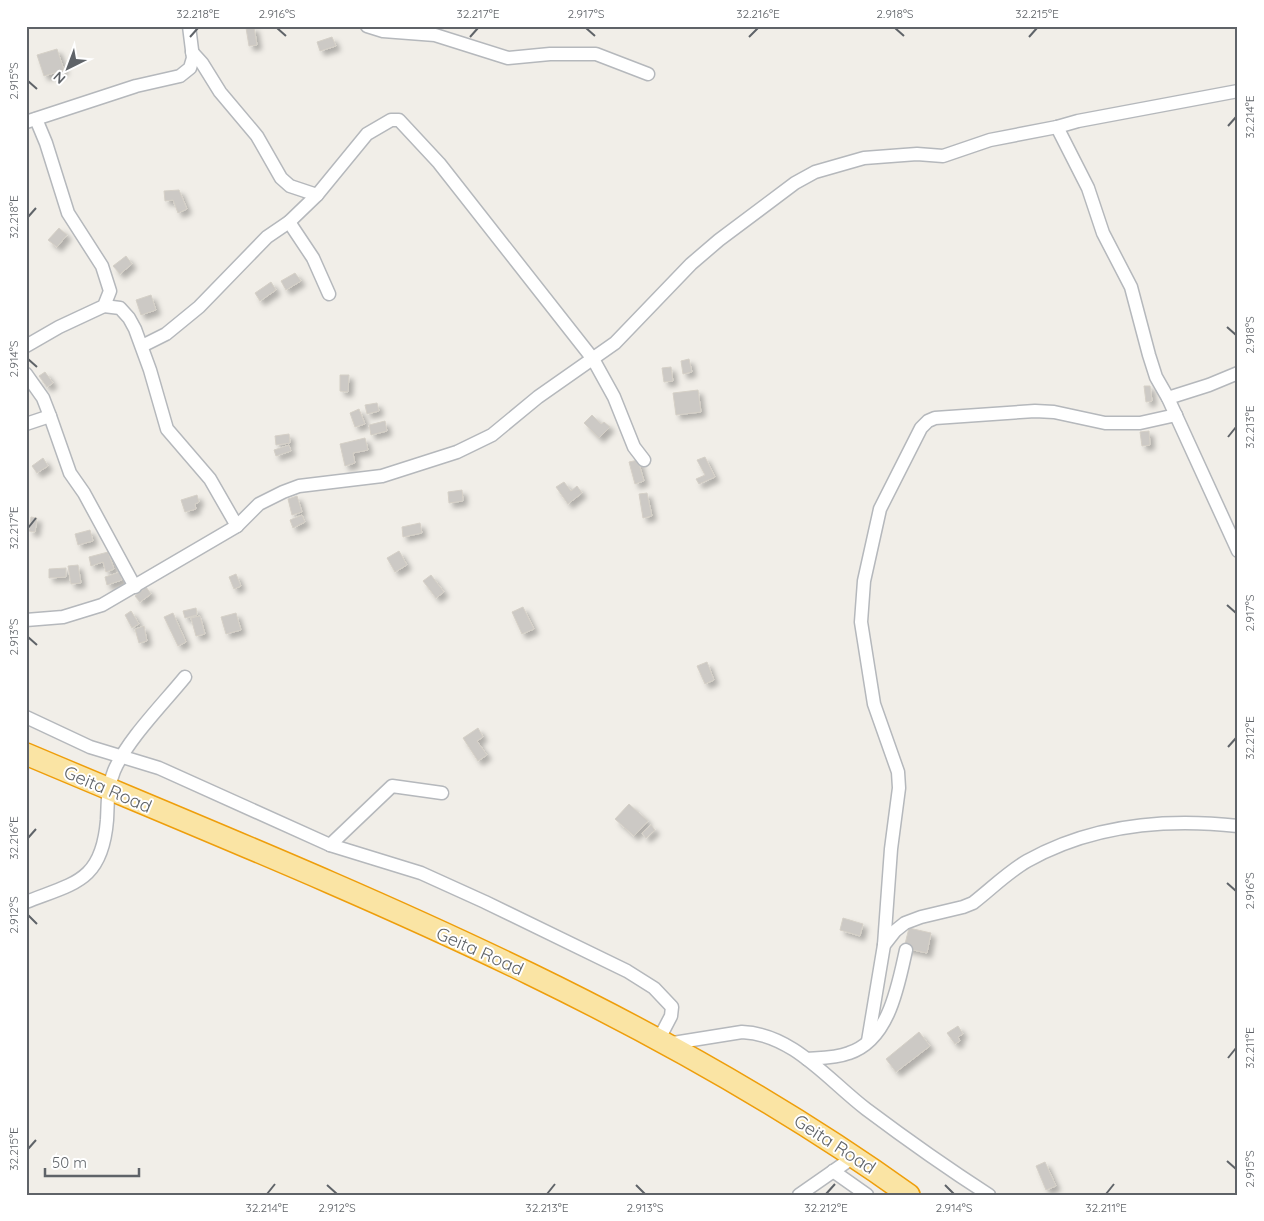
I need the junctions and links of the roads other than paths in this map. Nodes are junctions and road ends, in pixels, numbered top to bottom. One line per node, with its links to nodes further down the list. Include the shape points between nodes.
1 (190, 26): 3 (street)
2 (367, 26): 4 (street, via 382,31 435,35 508,58 596,54)
3 (192, 52): 6 (street, via 190,68 180,76 136,86); 8 (street, via 257,136 281,178 290,186)
4 (648, 74)
5 (1238, 91): 7 (street)
6 (31, 120): 11 (street, via 46,143 68,213 109,281 110,296)
7 (1057, 127): 14 (street, via 990,140 944,156 917,154 864,158 815,172 795,182 691,264 621,338); 17 (street, via 1088,188 1103,232 1131,287 1156,377)
8 (317, 195): 9 (street); 14 (street, via 367,134 391,120 399,120 439,163)
9 (289, 222): 10 (street, via 314,258); 13 (street, via 267,237 181,324)
10 (329, 294)
11 (104, 306): 12 (street, via 59,326); 13 (street, via 124,311)
12 (26, 346)
13 (142, 346): 22 (street, via 167,429 210,479)
14 (593, 359): 21 (street, via 614,397 634,447); 22 (street, via 538,397 499,430 457,452 382,476 300,486 259,504)
15 (1238, 373): 17 (street)
16 (26, 374): 19 (street)
17 (1168, 398): 18 (street)
18 (1176, 415): 23 (street); 35 (street, via 1140,423 1105,423 1054,412 1021,412 936,418 921,428 880,509 864,581 861,622 874,704 898,772)
19 (50, 416): 20 (street); 24 (street, via 70,473)
20 (26, 424)
21 (644, 460)
22 (237, 526): 24 (street)
23 (1238, 551)
24 (135, 587): 25 (street, via 85,612)
25 (26, 620)
26 (185, 677): 29 (street)
27 (26, 717): 29 (street, via 90,747)
28 (26, 754): 30 (highway, Geita Road)
29 (122, 755): 30 (street); 33 (street, via 159,768)
30 (107, 788): 34 (street, via 106,830 90,870 80,881); 38 (highway, Geita Road, via 496,958)
31 (442, 793): 33 (street, via 392,786)
32 (1238, 826): 35 (street, via 1194,822 1092,833 1027,861 973,903 905,923)
33 (330, 845): 38 (street, via 421,873 627,972 654,988 672,1007)
34 (26, 902)
35 (884, 945): 37 (street)
36 (906, 950): 37 (street, via 888,1013)
37 (868, 1041): 39 (street, via 848,1054)
38 (663, 1042): 39 (street, via 753,1033 784,1045); 40 (highway, Geita Road, via 776,1106)
39 (807, 1059): 47 (street, via 869,1110)
40 (855, 1156): 41 (street); 46 (highway, Geita Road)
41 (833, 1171): 42 (street); 43 (street)
42 (844, 1178): 44 (street); 45 (street)
43 (799, 1195)
44 (848, 1195)
45 (867, 1195)
46 (909, 1195)
47 (989, 1195)

